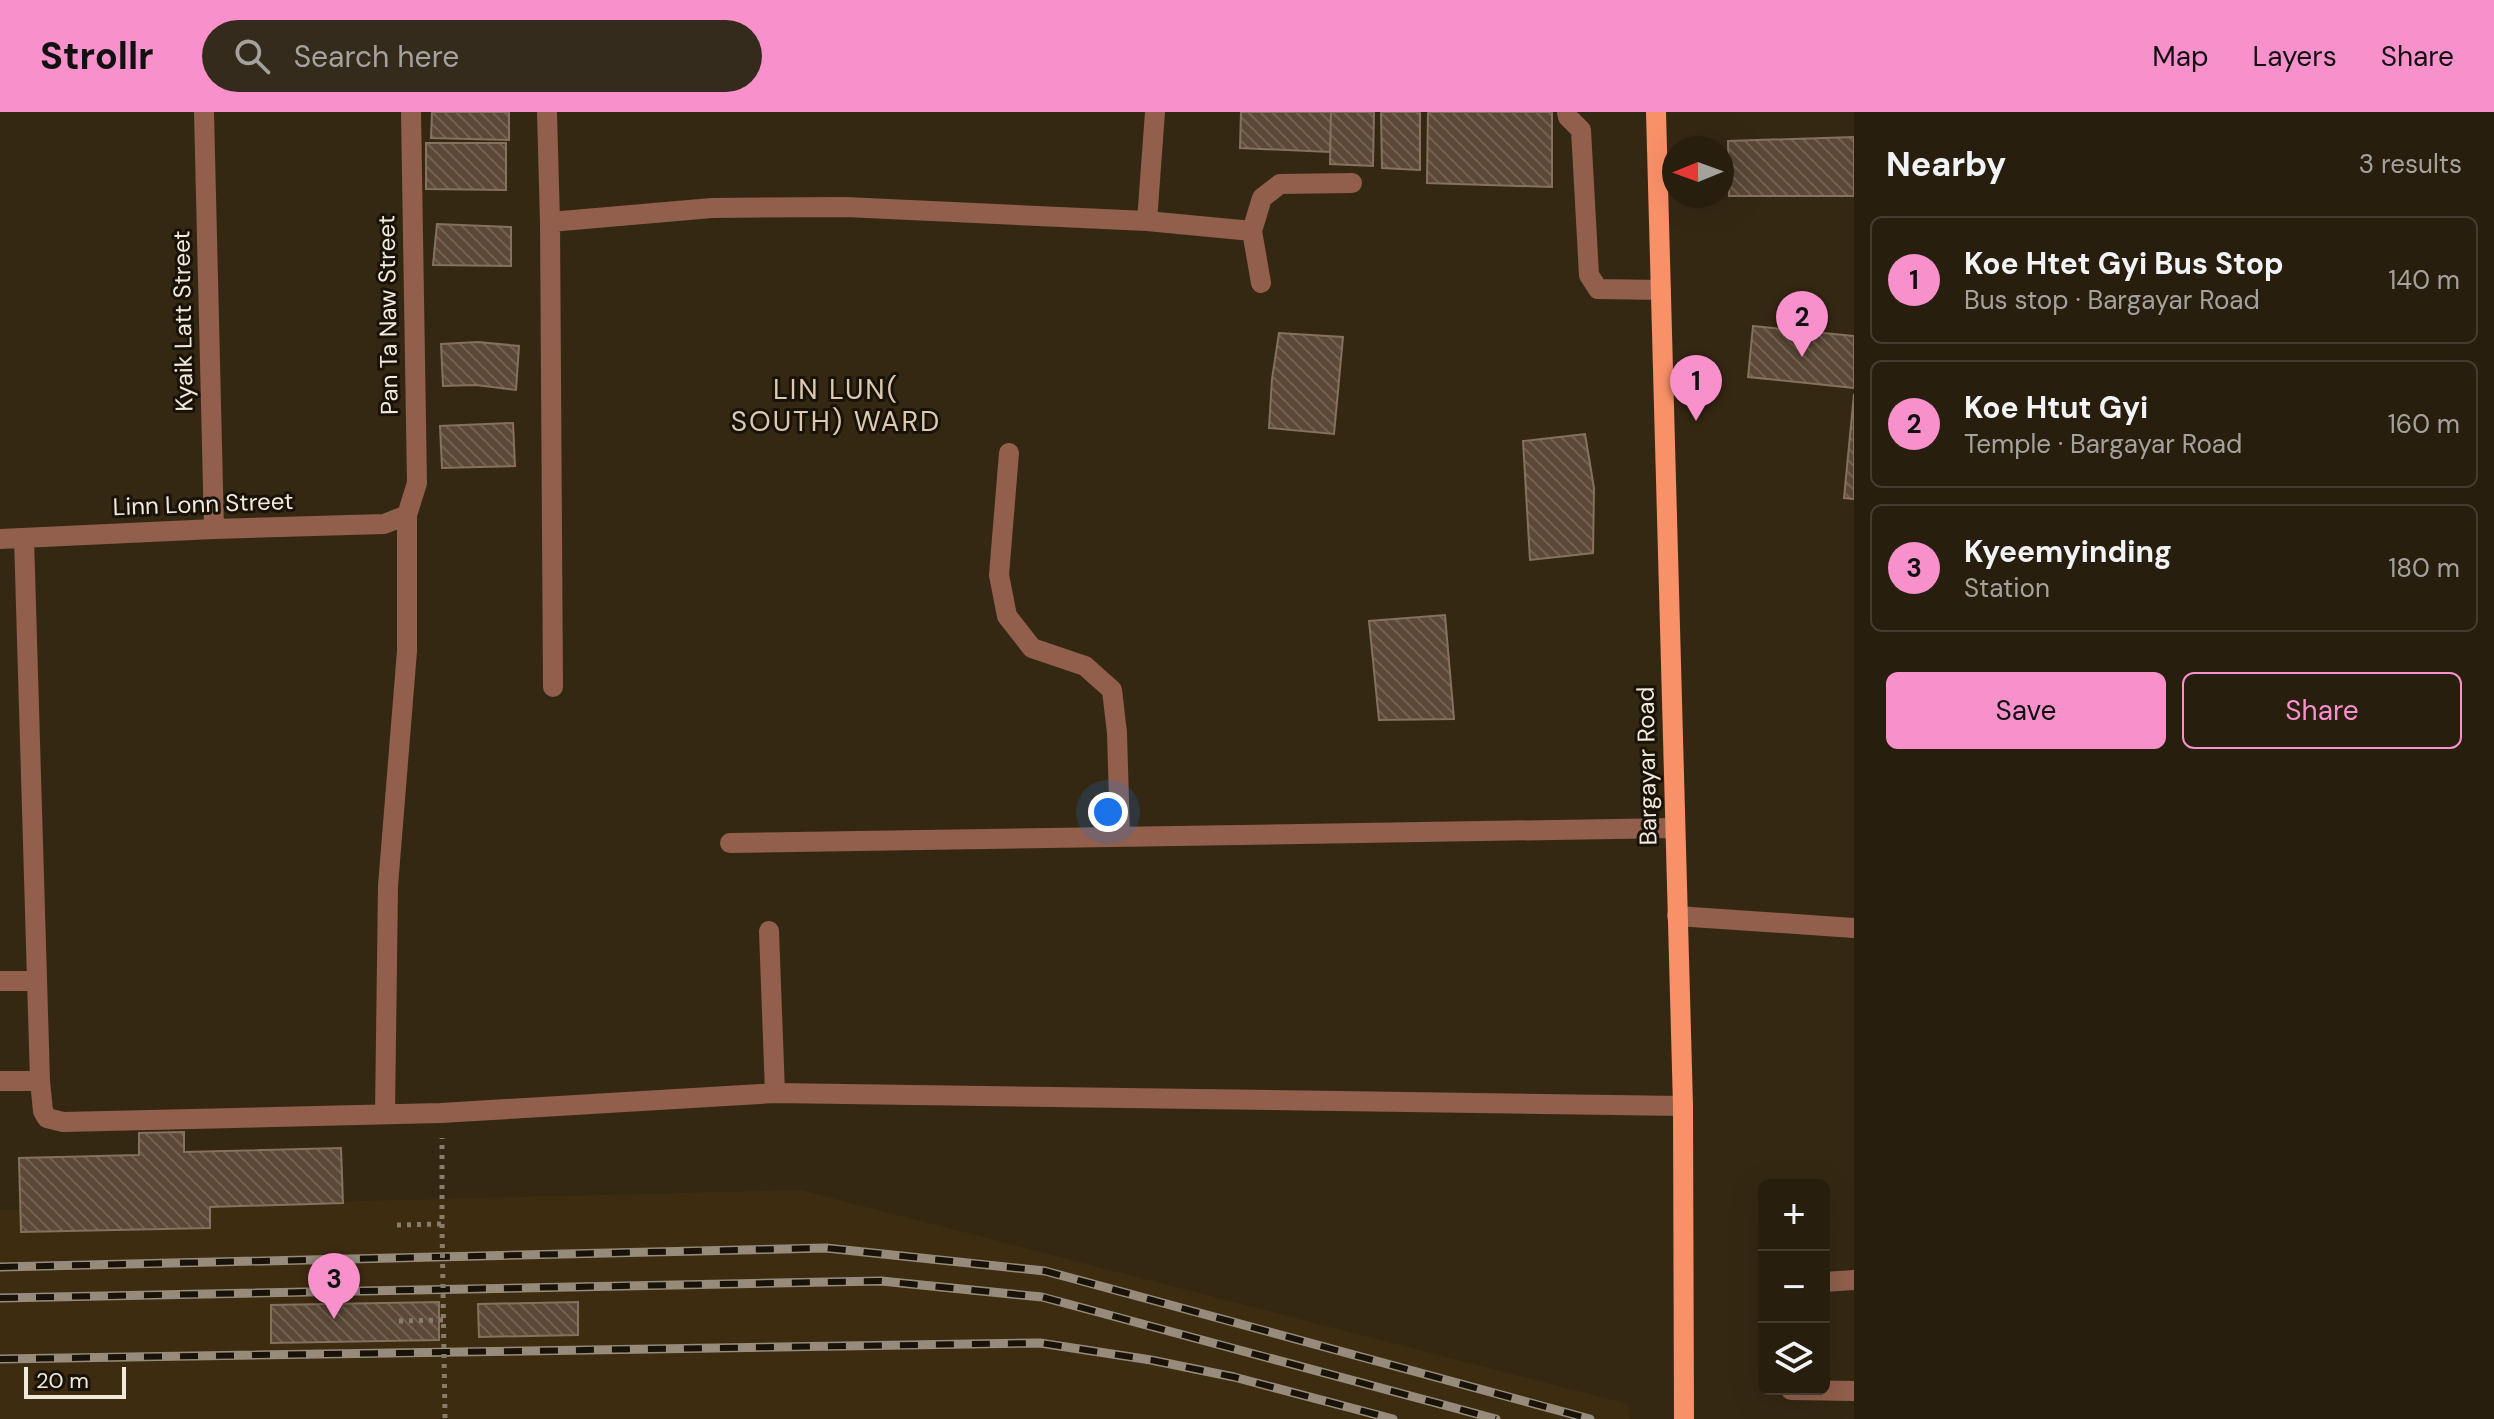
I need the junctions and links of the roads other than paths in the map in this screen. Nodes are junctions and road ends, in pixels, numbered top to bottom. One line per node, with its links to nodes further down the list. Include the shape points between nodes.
1 (204, 112): 15 (street, Kyaik Latt Street)
2 (411, 112): 14 (street, Pan Ta Naw Street, via 417,483)
3 (547, 112): 9 (street)
4 (1155, 112): 8 (street)
5 (1567, 112): 12 (street, via 1581,130 1589,275 1598,289)
6 (1656, 112): 12 (main road, Bargayar Road)
7 (1352, 183): 10 (street, via 1280,184 1262,198)
8 (1147, 221): 9 (street, via 830,207 712,208); 10 (street)
9 (550, 222): 18 (street)
10 (1252, 231): 11 (street)
11 (1261, 283)
12 (1661, 290): 19 (main road, Bargayar Road)
13 (1009, 453): 20 (street, via 999,575 1007,616 1032,648 1085,666 1112,690)
14 (407, 515): 15 (street, Linn Lonn Street, via 384,524); 31 (street, Pan Ta Naw Street, via 407,651 388,886)
15 (214, 529): 16 (street, Linn Lonn Street)
16 (24, 538): 17 (street, Linn Lonn Street); 26 (street)
17 (0, 539)
18 (553, 687)
19 (1674, 828): 20 (street); 22 (main road, Bargayar Road)
20 (1120, 836): 21 (street)
21 (730, 843)
22 (1677, 916): 23 (street); 30 (main road, Bargayar Road)
23 (1854, 928)
24 (769, 931): 29 (street)
25 (0, 981): 26 (street)
26 (37, 981): 28 (street)
27 (0, 1081): 28 (street)
28 (40, 1081): 31 (street, via 43,1111 47,1118 63,1122)
29 (775, 1093): 30 (street); 31 (street)
30 (1683, 1106): 36 (main road, Bargayar Road)
31 (385, 1114)
32 (1854, 1280): 33 (street)
33 (1830, 1282)
34 (1830, 1391): 35 (street)
35 (1854, 1391)
36 (1684, 1419)

